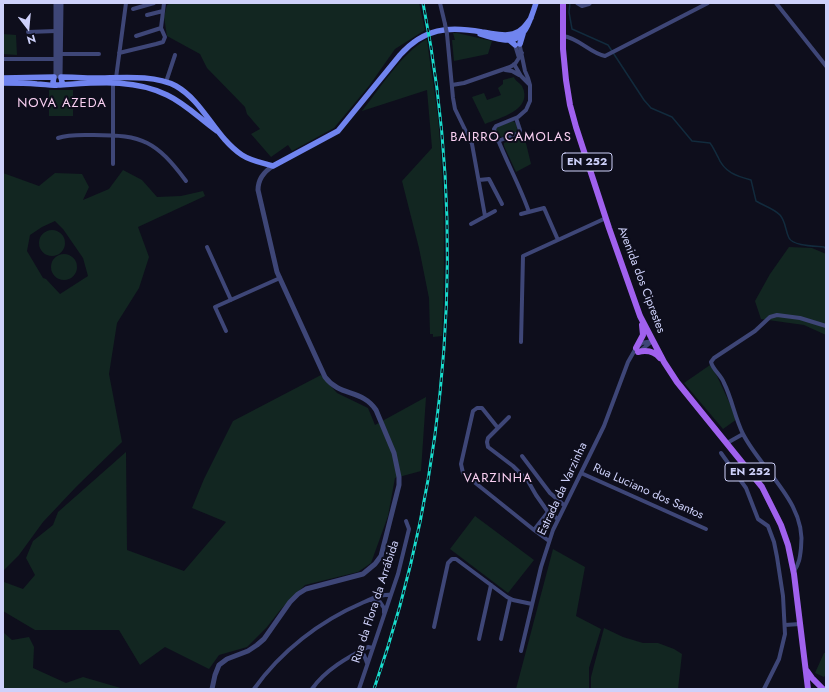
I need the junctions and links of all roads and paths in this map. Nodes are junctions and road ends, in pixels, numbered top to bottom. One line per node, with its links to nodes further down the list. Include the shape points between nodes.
1 (56, 3): 20 (street)
2 (61, 3): 29 (street)
3 (126, 3): 27 (street)
4 (154, 3): 13 (street)
5 (164, 3): 14 (street)
6 (440, 3): 48 (street, bridge, via 447,34)
7 (536, 3): 16 (main road)
8 (564, 3): 24 (main road, Avenida dos Ciprestes / EN 252)
9 (577, 3): 10 (street, via 582,6)
10 (590, 3)
11 (708, 3): 24 (street, via 607,55 599,55 571,37)
12 (776, 3): 36 (street)
13 (133, 9)
14 (163, 11): 15 (street); 17 (street)
15 (147, 15)
16 (531, 18): 21 (main road); 23 (main road)
17 (161, 28): 22 (street); 27 (street, via 165,37 163,42)
18 (466, 30): 23 (main road); 25 (main road); 58 (main road, via 437,30 413,43 403,51 334,134)
19 (28, 32): 20 (street)
20 (56, 32): 34 (street)
21 (523, 34): 23 (main road); 26 (main road)
22 (136, 36)
23 (514, 36): 25 (main road); 26 (street)
24 (564, 36): 66 (main road, Avenida dos Ciprestes / EN 252, via 566,80 573,116)
25 (509, 40): 26 (main road)
26 (518, 44): 28 (street); 32 (street)
27 (119, 53): 43 (street)
28 (522, 53): 32 (street); 38 (street)
29 (60, 54): 30 (street); 40 (street)
30 (98, 54)
31 (175, 55): 44 (street)
32 (519, 58): 35 (street)
33 (3, 59): 34 (street)
34 (56, 59): 40 (street)
35 (514, 64): 37 (street); 38 (street); 39 (street)
36 (826, 66)
37 (502, 70): 39 (street, via 512,71); 48 (street)
38 (525, 71): 49 (street)
39 (521, 76): 49 (street)
40 (58, 77): 41 (main road); 43 (main road); 46 (main road, via 54,82)
41 (3, 78)
42 (158, 80): 43 (main road); 44 (main road); 50 (main road, via 160,86)
43 (114, 81): 46 (main road); 50 (main road); 54 (street)
44 (166, 82): 47 (main road)
45 (3, 83): 46 (main road)
46 (58, 85)
47 (173, 85): 51 (main road, via 167,89); 53 (main road, via 192,99)
48 (452, 85): 60 (street, via 455,109 472,144)
49 (530, 85): 52 (street, via 529,103 526,110)
50 (155, 90): 51 (main road)
51 (167, 95): 53 (main road)
52 (516, 118): 56 (street, via 519,133); 56 (street, via 495,126)
53 (220, 132): 58 (main road, via 241,154)
54 (113, 135): 55 (street, via 68,135); 57 (street); 59 (street, via 131,137 153,146 169,159)
55 (58, 138)
56 (498, 141): 63 (street)
57 (114, 164)
58 (273, 166): 70 (street, via 265,170 258,190)
59 (186, 180)
60 (479, 180): 61 (street, via 489,179); 65 (street)
61 (502, 204)
62 (495, 211): 65 (street)
63 (529, 212): 64 (street); 68 (street, via 545,209)
64 (521, 214)
65 (485, 216): 67 (street)
66 (606, 218): 68 (street); 72 (main road, Avenida dos Ciprestes / EN 252)
67 (471, 224)
68 (558, 240): 76 (street, via 523,256)
69 (207, 247): 71 (street)
70 (280, 278): 71 (street); 110 (street, via 325,377 335,387 365,398 376,410 394,454 399,485 383,550 375,564 358,576 306,589 298,594 257,646 219,665)
71 (231, 300): 74 (street, via 215,307)
72 (640, 316): 75 (main road, Avenida dos Ciprestes / EN 252); 77 (main road, via 643,333)
73 (826, 326): 81 (street, via 800,318 777,315 714,358 712,365 724,381)
74 (226, 331)
75 (652, 341): 77 (street, via 642,343); 78 (main road, Avenida dos Ciprestes / EN 252)
76 (521, 342)
77 (637, 350): 78 (main road, via 657,354); 85 (street, Estrada da Varzinha, via 628,362 604,426)
78 (664, 362): 82 (main road, Avenida dos Ciprestes / EN 252, via 677,382)
79 (509, 417): 80 (street)
80 (498, 428): 87 (street, via 488,438 488,447 528,481); 91 (street, via 483,409 477,408 473,411 462,469)
81 (743, 434): 82 (street); 93 (street, via 790,501 799,519 802,544 799,565)
82 (727, 443): 93 (main road, Avenida dos Ciprestes / EN 252, via 762,487 775,511 788,545)
83 (721, 453): 101 (street, via 746,488 758,519 770,530 780,573)
84 (522, 456): 86 (street, via 550,493)
85 (581, 473): 86 (street, Estrada da Varzinha); 90 (street, Rua Luciano dos Santos)
86 (565, 506): 88 (street, Estrada da Varzinha)
87 (548, 512): 88 (street); 91 (street)
88 (558, 519): 92 (street, Estrada da Varzinha)
89 (406, 521): 95 (street, Rua da Flora da Arrábida, via 409,529)
90 (706, 529)
91 (534, 530): 92 (street)
92 (548, 541): 98 (street, Estrada da Varzinha)
93 (794, 571): 100 (main road, Avenida dos Ciprestes / EN 252)
94 (491, 585): 96 (street); 102 (street, via 456,559 450,560); 103 (street)
95 (391, 595): 97 (street, via 385,594); 99 (street, Rua da Flora da Arrábida)
96 (510, 599): 98 (street); 104 (street)
97 (369, 600): 99 (street, via 380,602 384,608); 111 (street, via 341,613 309,634 276,663)
98 (532, 604): 106 (street, Estrada da Varzinha)
99 (384, 615): 105 (street, Rua da Flora da Arrábida)
100 (800, 624): 101 (street); 109 (main road, EN 252)
101 (785, 625): 114 (street, via 779,659)
102 (434, 627)
103 (479, 639)
104 (501, 639)
105 (373, 648): 107 (street, via 368,647); 108 (street, Rua da Flora da Arrábida)
106 (521, 651)
107 (355, 653): 108 (street, via 364,655); 112 (street, via 326,674)
108 (368, 663): 113 (street, Rua da Flora da Arrábida)
109 (806, 669): 115 (main road, EN 252); 116 (main road)
110 (212, 689)
111 (254, 689)
112 (312, 689)
113 (359, 689)
114 (764, 689)
115 (808, 689)
116 (823, 689)

